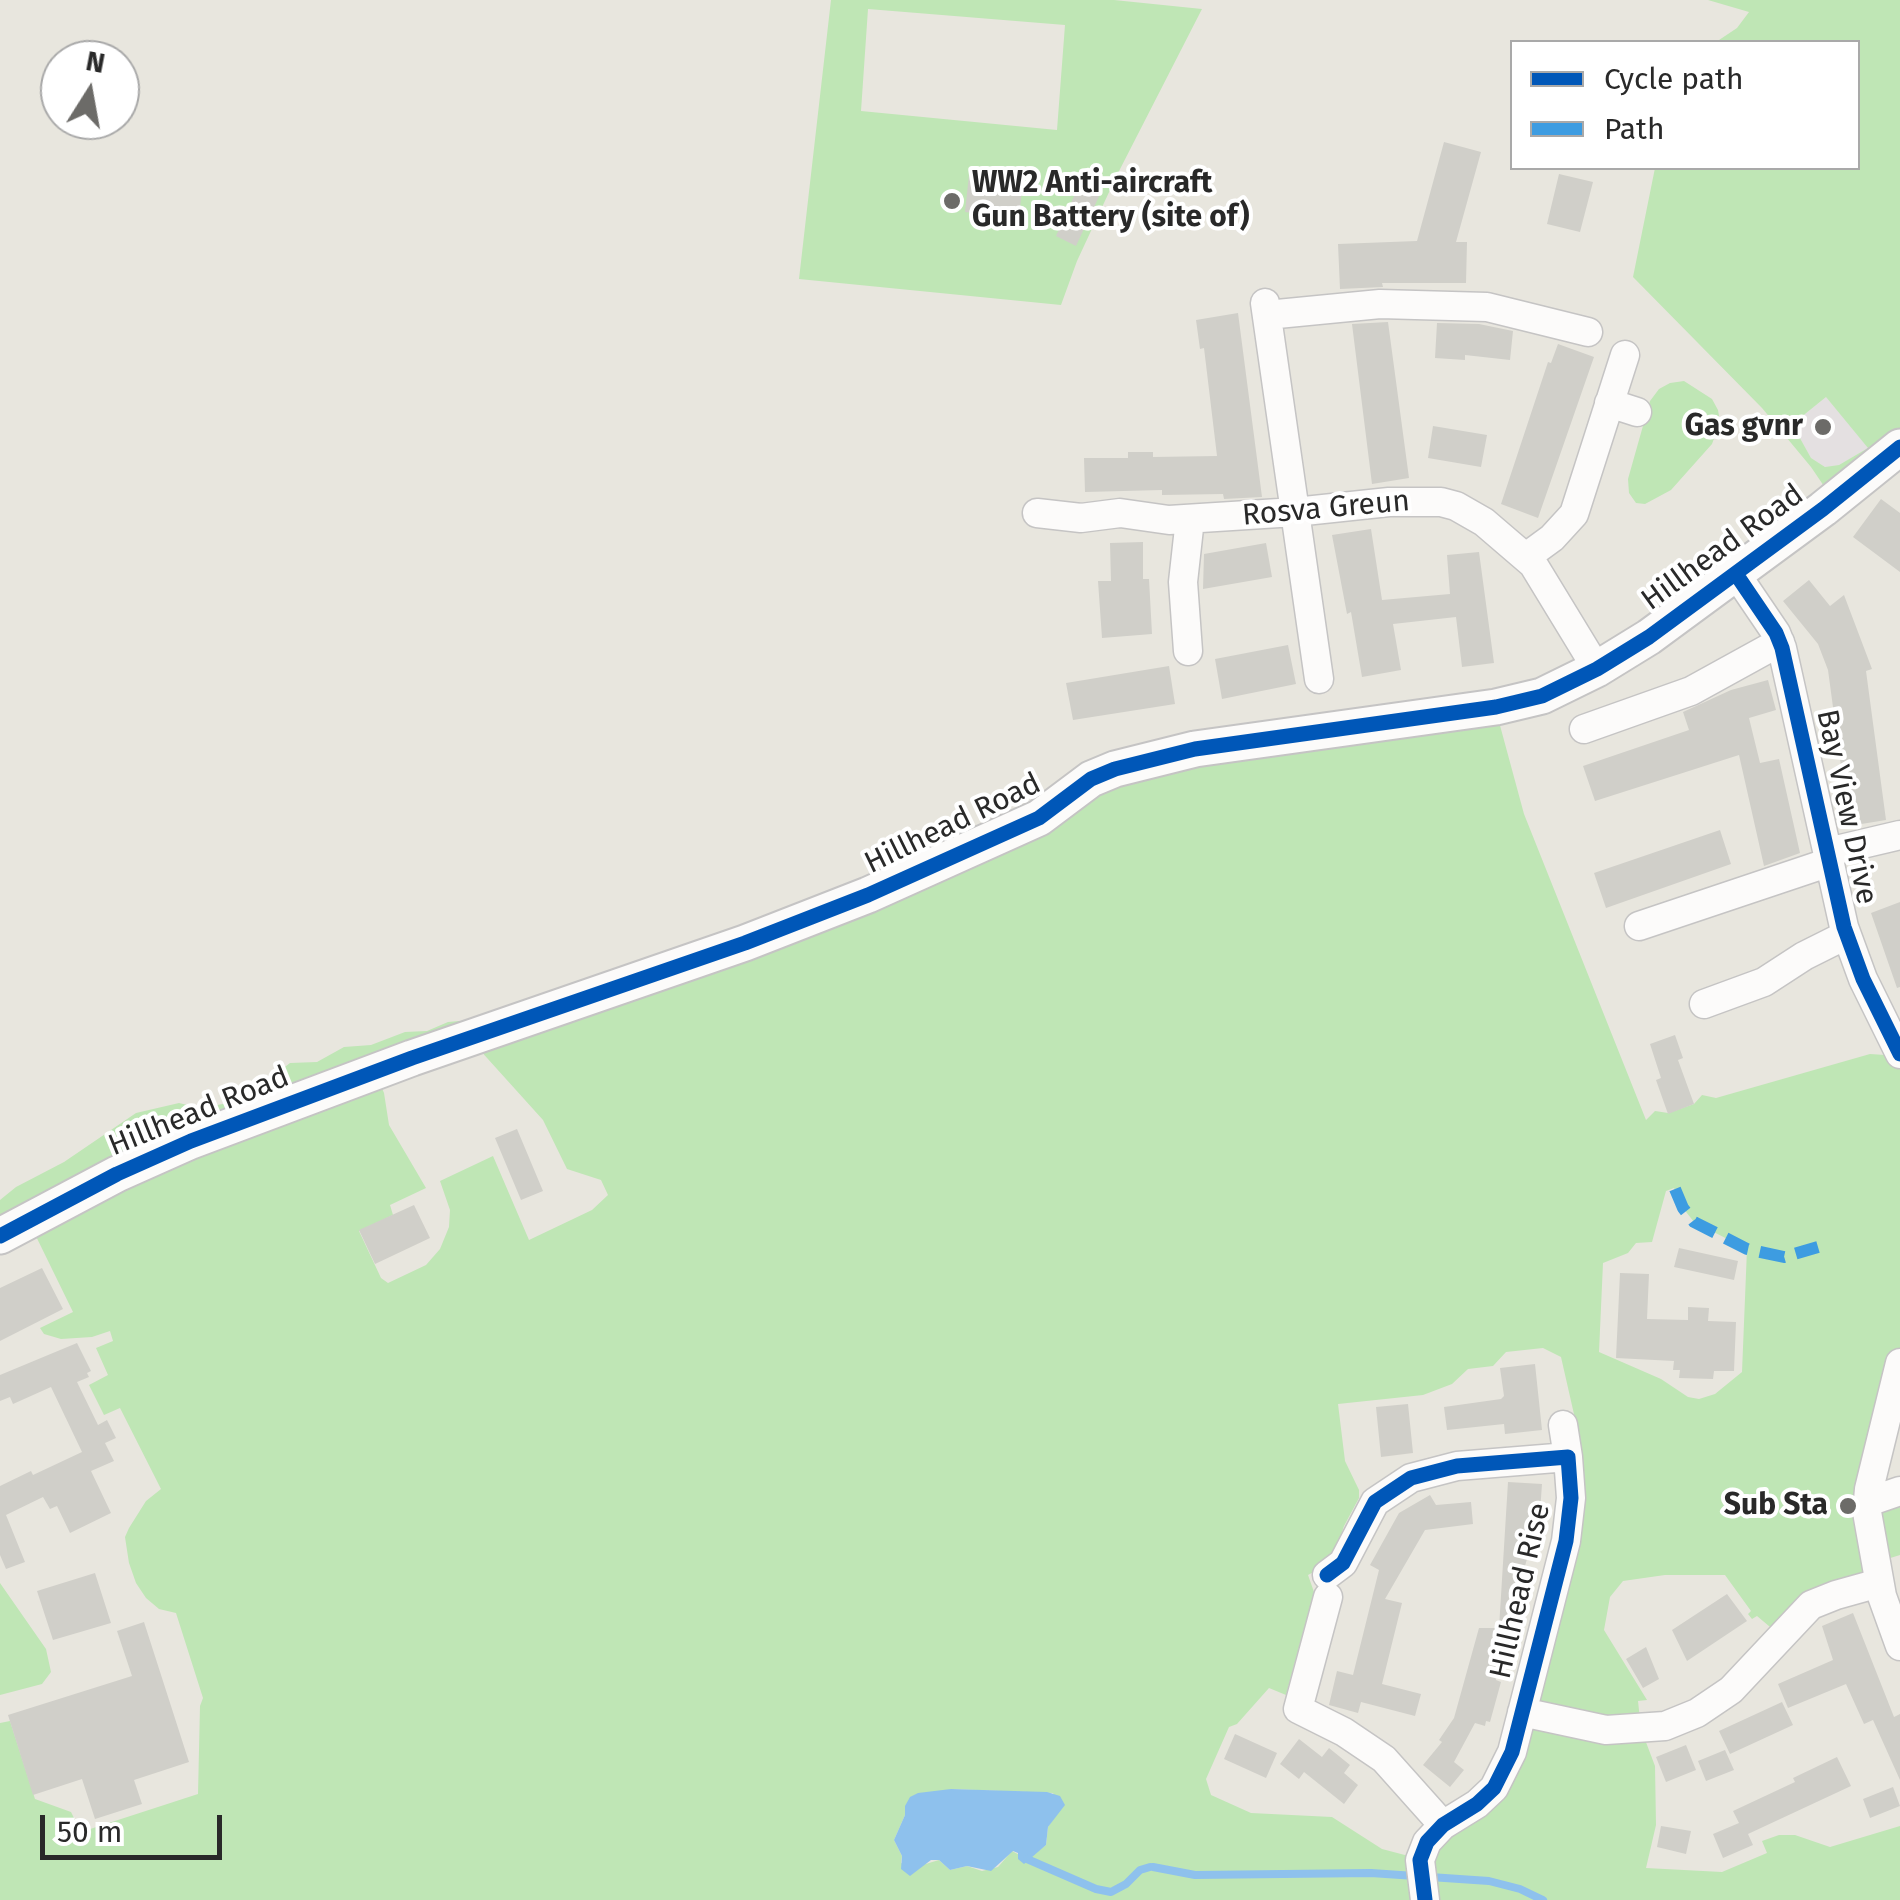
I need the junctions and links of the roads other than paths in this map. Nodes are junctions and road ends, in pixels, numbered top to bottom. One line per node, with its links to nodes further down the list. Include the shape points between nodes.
1 (1588, 332): 6 (street, via 1486,307 1266,309)
2 (1625, 355): 3 (street)
3 (1610, 403): 4 (street); 9 (street, via 1574,514)
4 (1637, 412)
5 (1900, 447): 10 (street, Hillhead Road)
6 (1295, 512): 8 (street, Rosva Greun); 9 (street, Rosva Greun, via 1441,502 1484,522); 14 (street)
7 (1037, 513): 8 (street, Rosva Greun)
8 (1190, 519): 12 (street, via 1183,582)
9 (1526, 557): 13 (street, Rosva Greun)
10 (1736, 574): 11 (street, Bay View Drive); 13 (street, Hillhead Road)
11 (1780, 642): 15 (street, via 1691,691); 17 (street, Bay View Drive)
12 (1188, 651)
13 (1597, 669): 22 (street, Hillhead Road, via 1526,702 1195,749 1115,769 1039,818 868,896 191,1142)
14 (1319, 680)
15 (1584, 729)
16 (1900, 834): 17 (street)
17 (1829, 857): 18 (street); 19 (street, Bay View Drive)
18 (1640, 926)
19 (1846, 935): 20 (street, via 1764,982); 21 (street, Bay View Drive)
20 (1704, 1004)
21 (1900, 1054)
22 (0, 1236)
23 (1900, 1363): 27 (street)
24 (1563, 1425): 25 (street)
25 (1568, 1457): 30 (street, Hillhead Rise, via 1566,1541); 31 (street, Hillhead Rise, via 1436,1470 1375,1487 1327,1586 1292,1717 1344,1732 1384,1759)
26 (1900, 1492): 27 (street)
27 (1868, 1495): 28 (street)
28 (1879, 1583): 29 (street); 30 (street, via 1811,1606 1731,1690 1665,1726 1606,1730)
29 (1900, 1646)
30 (1522, 1712): 31 (street, Hillhead Rise, via 1501,1779)
31 (1443, 1824): 32 (street, Hillhead Rise, via 1420,1860)
32 (1423, 1884)

